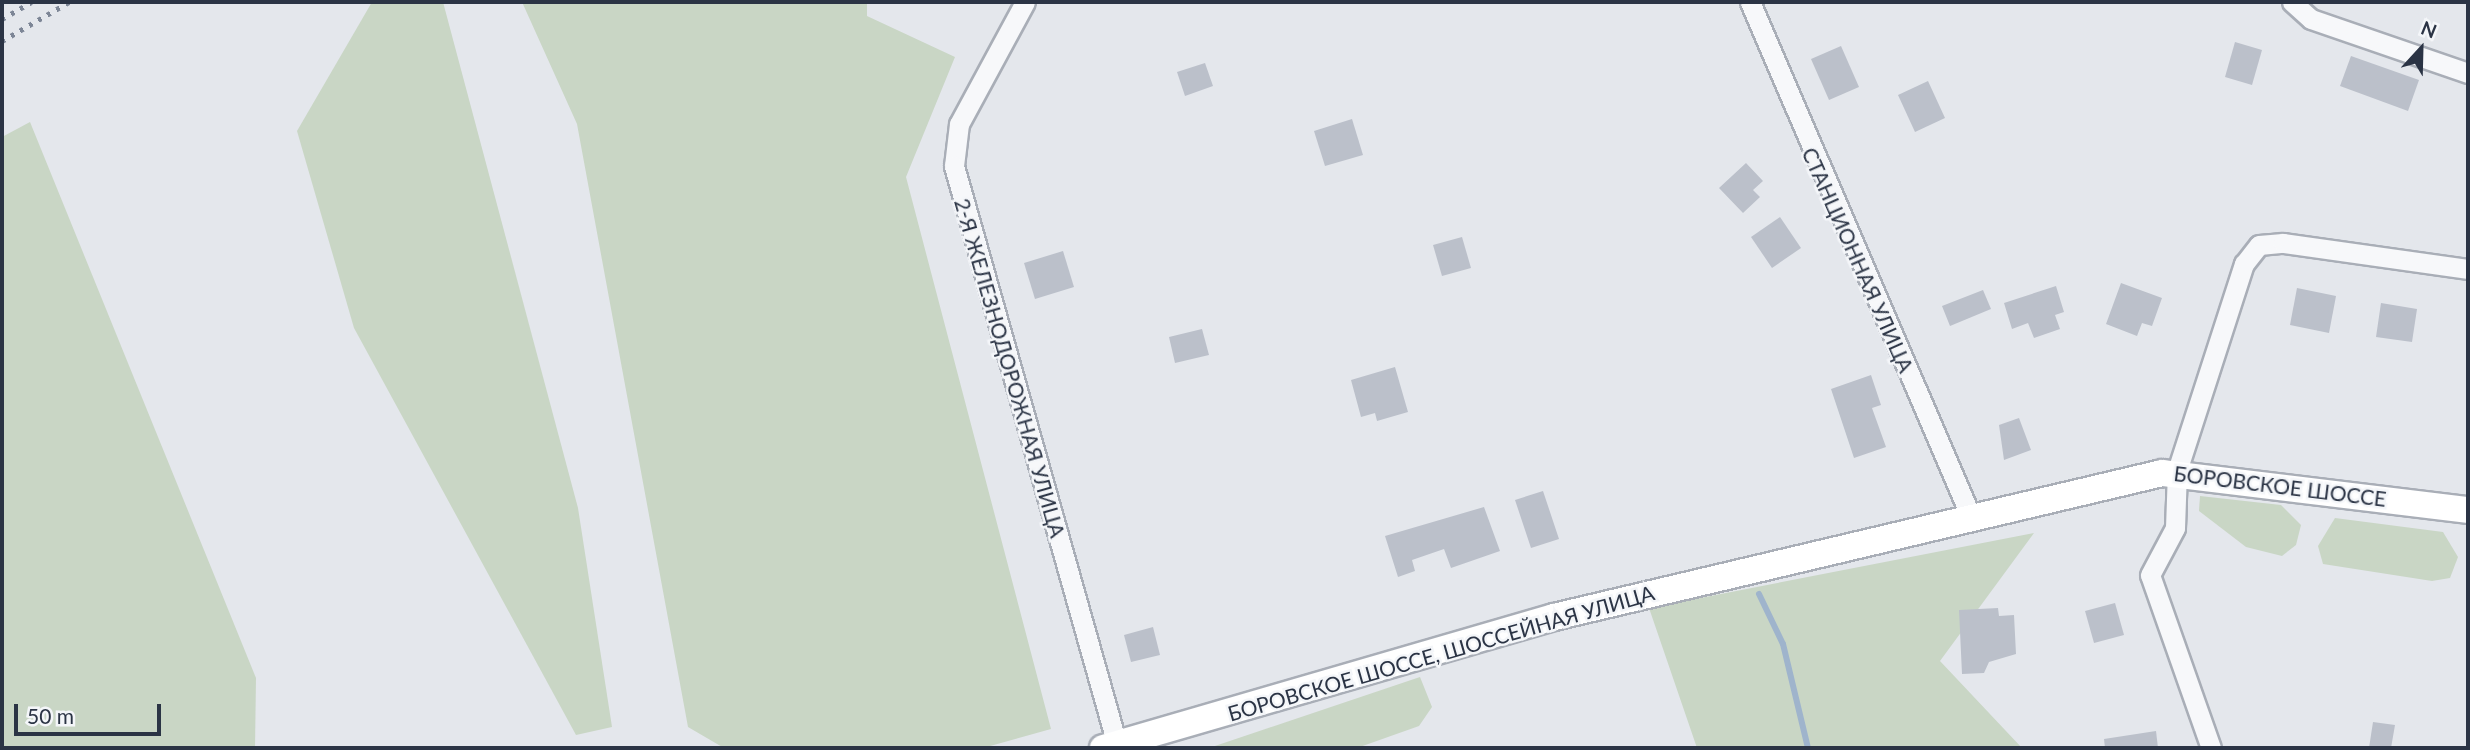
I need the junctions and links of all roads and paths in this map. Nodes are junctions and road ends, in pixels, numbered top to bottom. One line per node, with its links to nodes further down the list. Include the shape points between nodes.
1 (1026, 2): 9 (street, 2-Я ЖЕЛЕЗНОДОРОЖНАЯ УЛИЦА, via 959,124 954,166)
2 (1750, 2): 8 (street, СТАНЦИОННАЯ УЛИЦА)
3 (2292, 3): 4 (street, via 2311,19)
4 (2468, 73)
5 (2468, 269): 6 (street, via 2283,243 2259,245 2244,264)
6 (2177, 471): 7 (main road, БОРОВСКОЕ ШОССЕ); 8 (main road, БОРОВСКОЕ ШОССЕ); 10 (street, via 2175,528 2150,575)
7 (2468, 510)
8 (1971, 517): 9 (main road, БОРОВСКОЕ ШОССЕ, ШОССЕЙНАЯ УЛИЦА, via 1554,617)
9 (1112, 747)
10 (2211, 748)

